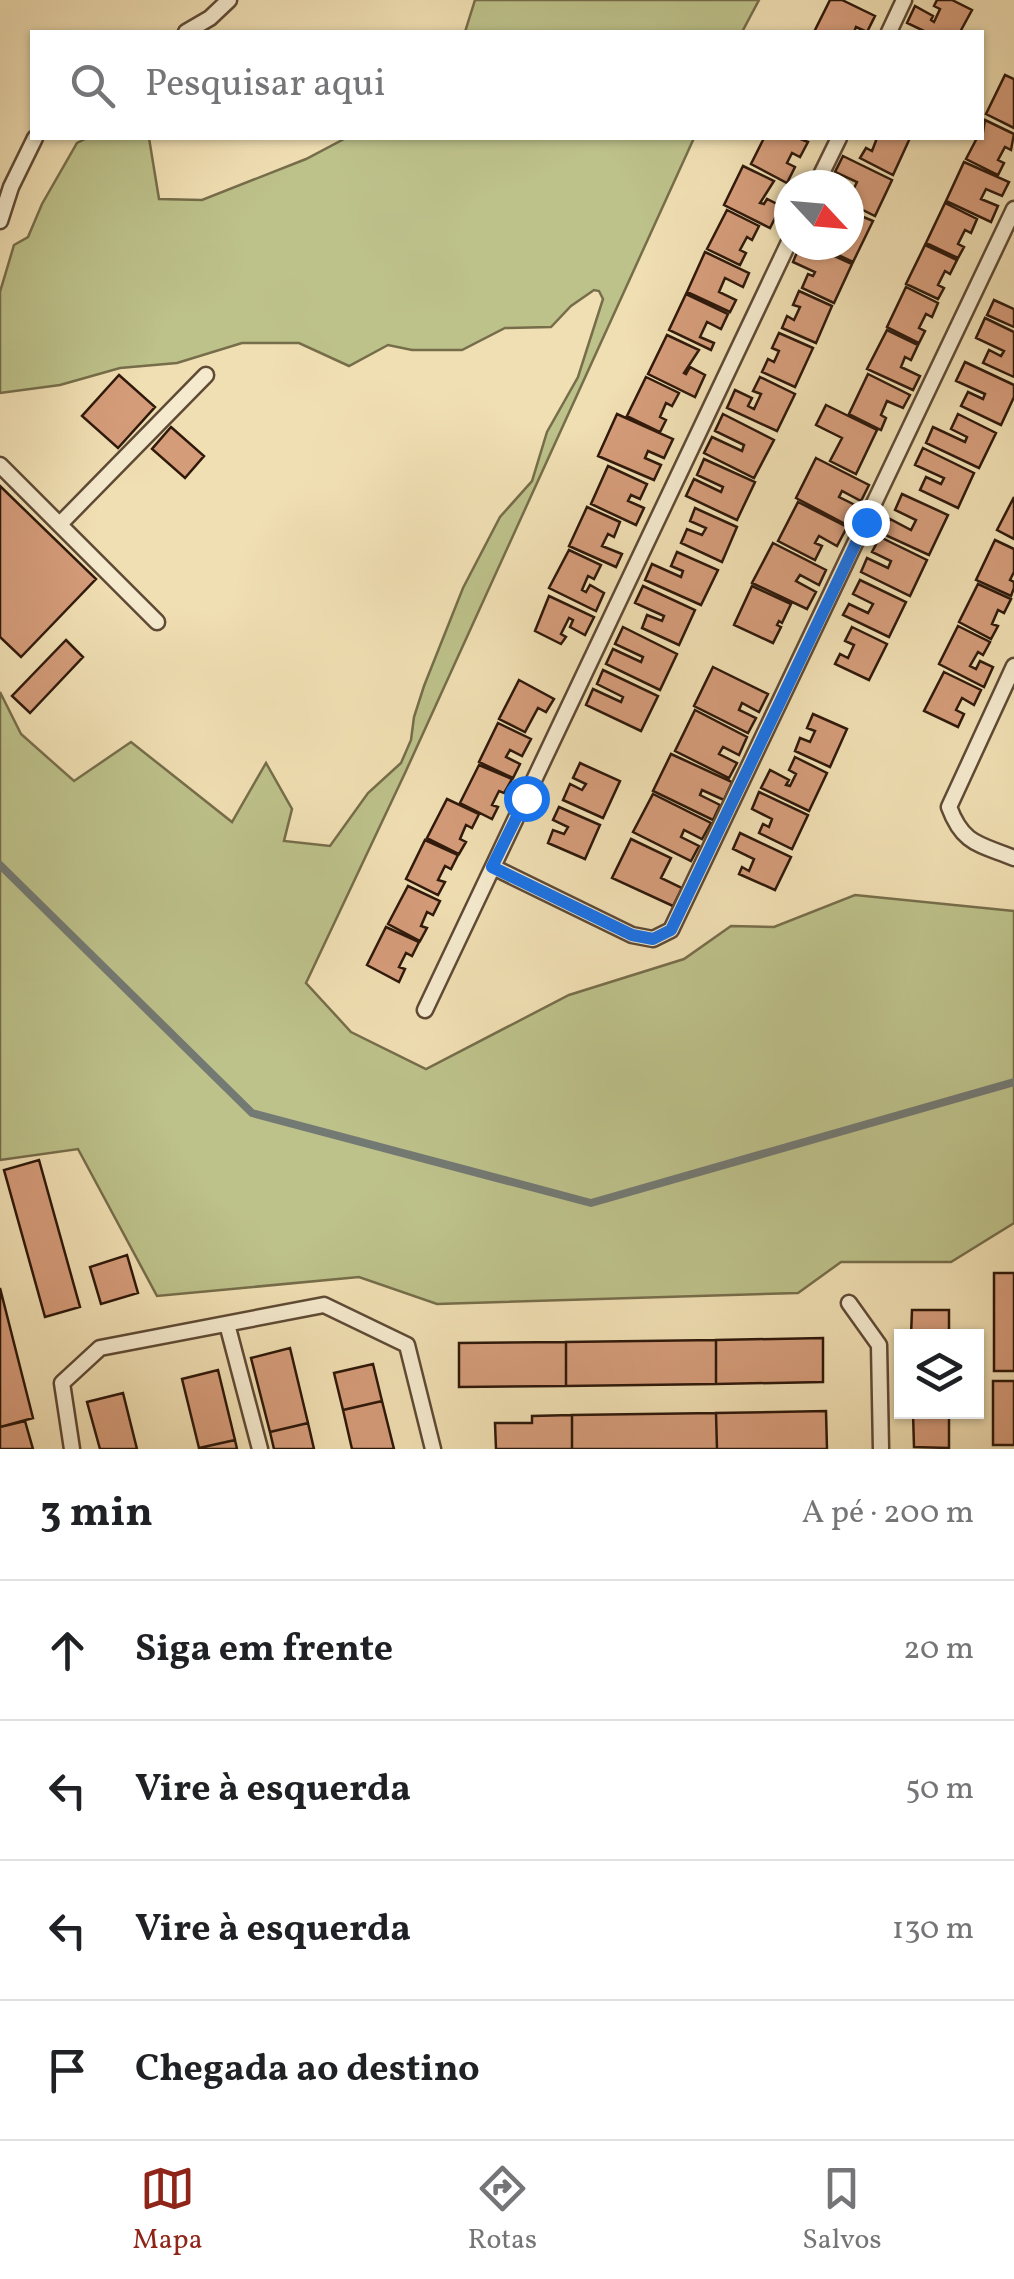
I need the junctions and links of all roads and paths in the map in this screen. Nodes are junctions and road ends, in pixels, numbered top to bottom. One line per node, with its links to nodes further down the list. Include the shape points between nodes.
1 (229, 0): 3 (lane)
2 (904, 0): 4 (lane)
3 (189, 30)
4 (889, 30)
5 (34, 140): 9 (lane)
6 (838, 140): 7 (lane)
7 (823, 170)
8 (1014, 209): 17 (lane, via 671,930 653,939 632,935)
9 (0, 221)
10 (780, 260): 17 (lane)
11 (206, 375): 13 (lane)
12 (0, 464): 13 (lane)
13 (60, 524): 14 (lane)
14 (157, 622)
15 (1014, 666): 16 (lane, via 949,808 958,830)
16 (1014, 858)
17 (492, 867): 18 (lane)
18 (425, 1010)
19 (849, 1303): 24 (lane, via 879,1345)
20 (227, 1324): 21 (lane, via 100,1348 62,1384); 22 (lane); 23 (lane, via 324,1305 407,1345)
21 (72, 1449)
22 (260, 1449)
23 (433, 1449)
24 (881, 1449)

